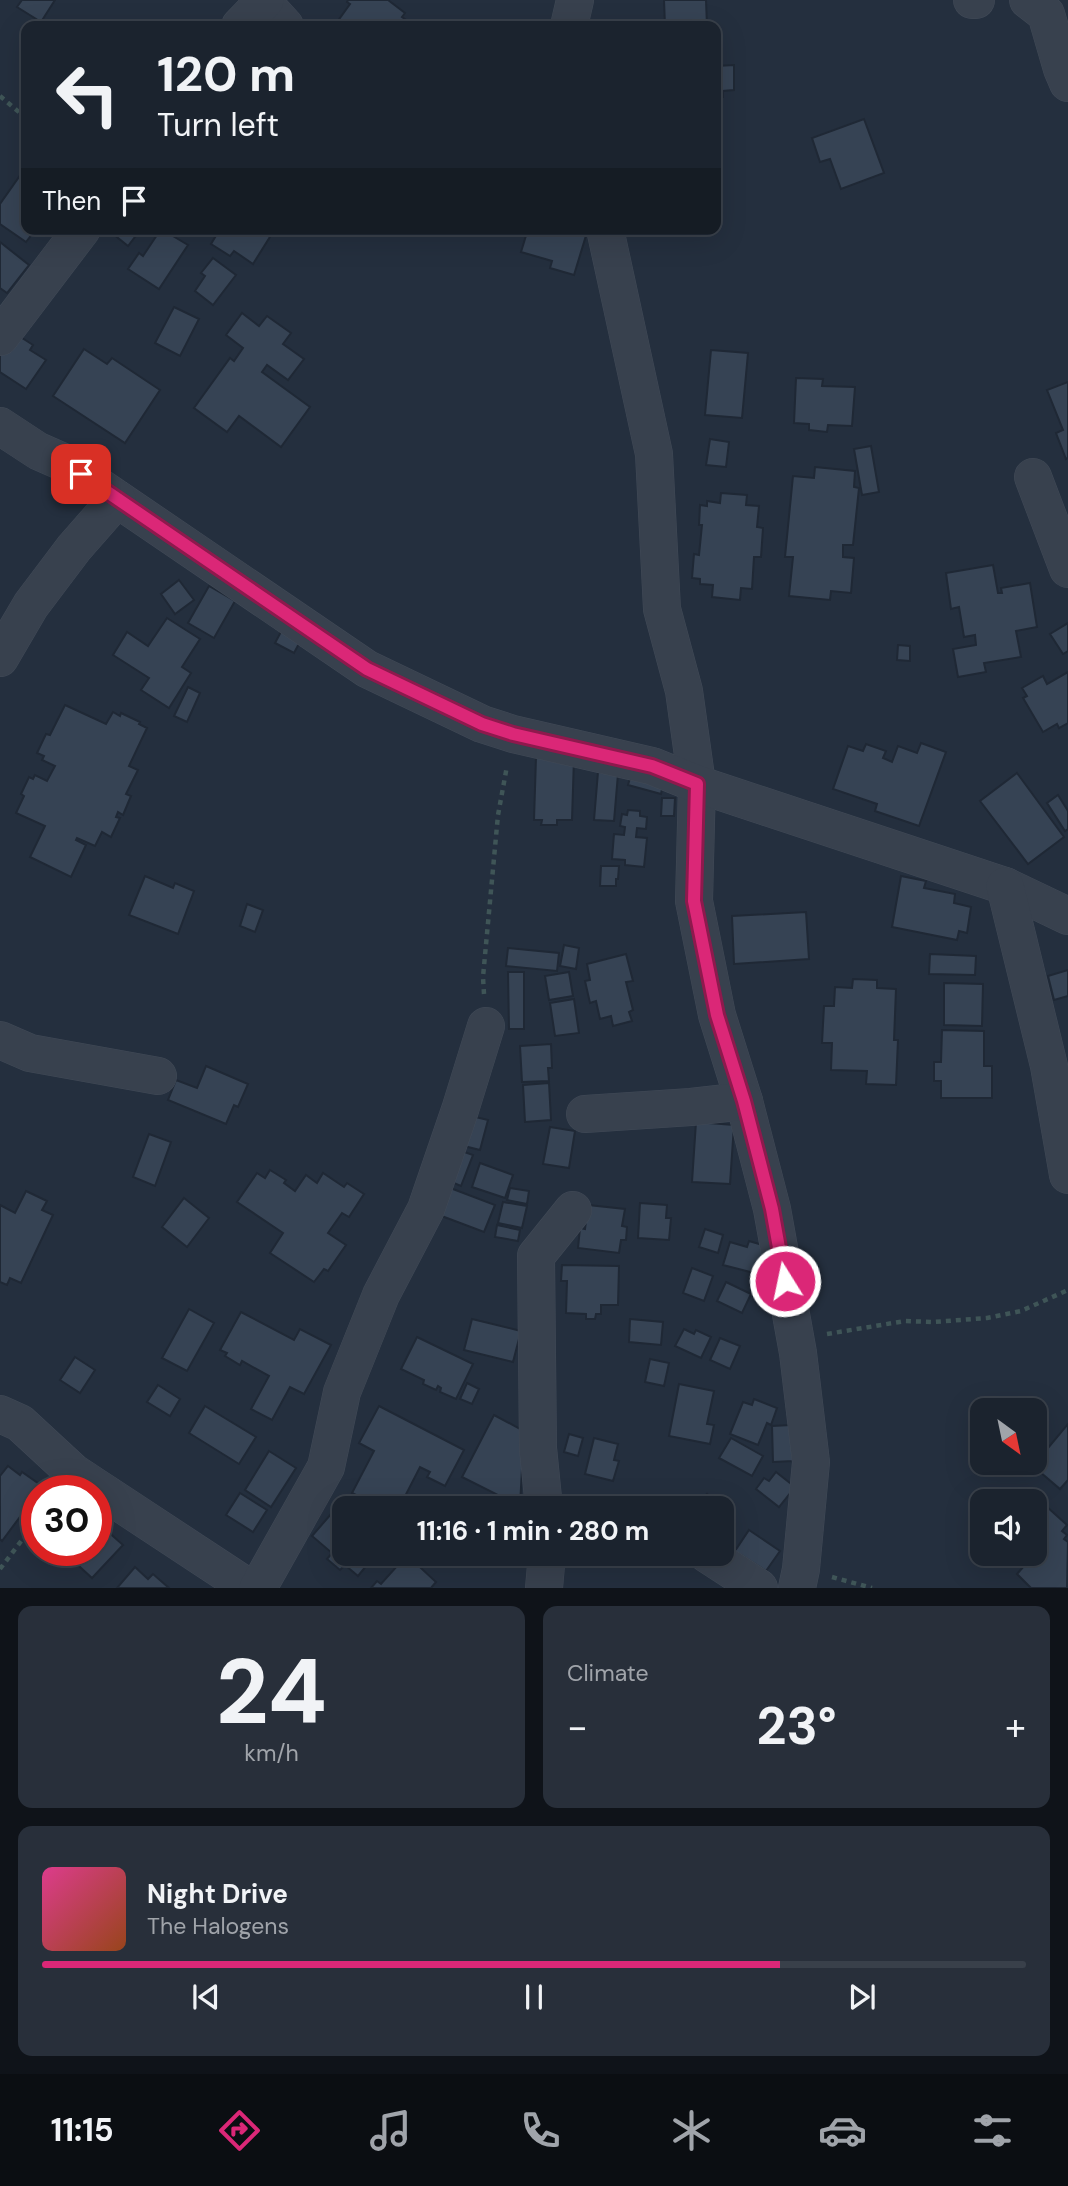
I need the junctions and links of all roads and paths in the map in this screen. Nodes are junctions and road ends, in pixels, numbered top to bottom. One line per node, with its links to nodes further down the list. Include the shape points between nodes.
1 (575, 0): 3 (street)
2 (1043, 5): 4 (street)
3 (570, 21)
4 (1068, 83)
5 (0, 96): 6 (path)
6 (21, 114)
7 (77, 235): 9 (street)
8 (606, 235): 16 (street, via 654,454 662,609 684,691)
9 (0, 337)
10 (0, 426): 12 (street)
11 (1033, 477): 13 (street)
12 (117, 499): 14 (street, via 38,596); 15 (street, via 367,669)
13 (1068, 569)
14 (0, 658)
15 (513, 734): 16 (street, via 652,766); 19 (path, via 498,815 484,976)
16 (697, 784): 17 (street); 22 (street, via 694,901 717,1015)
17 (1005, 886): 18 (street); 24 (street, via 1049,1066)
18 (1068, 916)
19 (486, 1026): 36 (street, via 426,1209 381,1295 342,1392 326,1466)
20 (0, 1040): 21 (street, via 30,1054)
21 (158, 1076)
22 (744, 1101): 23 (street); 27 (street, via 772,1209)
23 (585, 1114)
24 (1068, 1175)
25 (573, 1210): 29 (street, via 536,1256 538,1448)
26 (1068, 1290): 27 (path, via 1021,1311 987,1318 905,1321 830,1332)
27 (798, 1353): 34 (street, via 811,1462)
28 (0, 1414): 35 (street, via 20,1423 73,1472)
29 (549, 1496)
30 (21, 1541): 33 (path)
31 (546, 1566): 37 (street)
32 (726, 1566): 38 (street)
33 (0, 1569)
34 (799, 1578): 39 (path)
35 (249, 1587)
36 (258, 1587)
37 (544, 1587)
38 (759, 1587)
39 (872, 1587)

